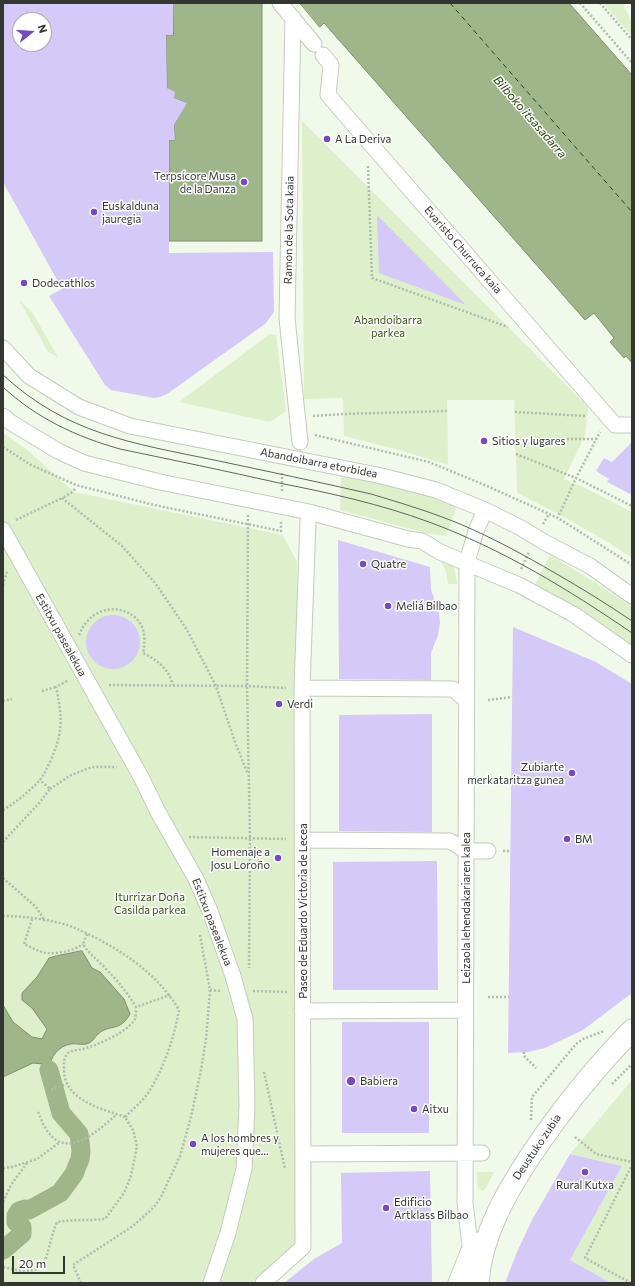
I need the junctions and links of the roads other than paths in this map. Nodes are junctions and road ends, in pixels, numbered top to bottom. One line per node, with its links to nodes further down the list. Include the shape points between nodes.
1 (280, 3): 2 (street, Evaristo Churruca kaia)
2 (292, 18): 5 (street, Evaristo Churruca kaia, via 331,65 328,95 614,425); 6 (street, Ramon de la Sota kaia, via 287,318)
3 (3, 348): 7 (street, Abandoibarra etorbidea, via 29,376 79,407 130,426 382,476 436,490)
4 (3, 416): 10 (street, via 58,451 84,463 160,482 309,512 422,541 440,552)
5 (632, 425)
6 (300, 442)
7 (485, 510): 10 (street, Leizaola lehendakariaren kalea); 11 (street, Abandoibarra etorbidea, via 590,566)
8 (308, 521): 13 (street, Paseo de Eduardo Victoria de Lecea)
9 (6, 526): 26 (street, Estitxu pasealekua, via 86,679 196,878 233,976 245,1019 247,1106 244,1169 228,1233)
10 (467, 562): 12 (street, via 520,585 573,614); 14 (street, Leizaola lehendakariaren kalea)
11 (632, 596)
12 (632, 655)
13 (302, 688): 14 (street, via 453,689); 15 (street, Paseo de Eduardo Victoria de Lecea)
14 (466, 700): 16 (street, Leizaola lehendakariaren kalea)
15 (303, 840): 16 (street, via 450,841); 19 (street, Paseo de Eduardo Victoria de Lecea)
16 (466, 851): 17 (street); 18 (street, Leizaola lehendakariaren kalea)
17 (488, 851)
18 (465, 1010): 19 (street); 21 (street, Leizaola lehendakariaren kalea)
19 (302, 1011): 23 (street, Paseo de Eduardo Victoria de Lecea)
20 (632, 1030): 24 (main road, Deustuko zubia, via 603,1060 553,1121 513,1182)
21 (465, 1153): 22 (street); 23 (street); 25 (street, Leizaola lehendakariaren kalea, via 465,1203)
22 (482, 1153)
23 (303, 1154): 27 (street, Paseo de Eduardo Victoria de Lecea, via 303,1247)
24 (491, 1226): 25 (main road); 29 (main road, Deustuko zubia, via 482,1255)
25 (470, 1253): 28 (main road)
26 (210, 1283)
27 (263, 1283)
28 (459, 1283)
29 (478, 1283)

